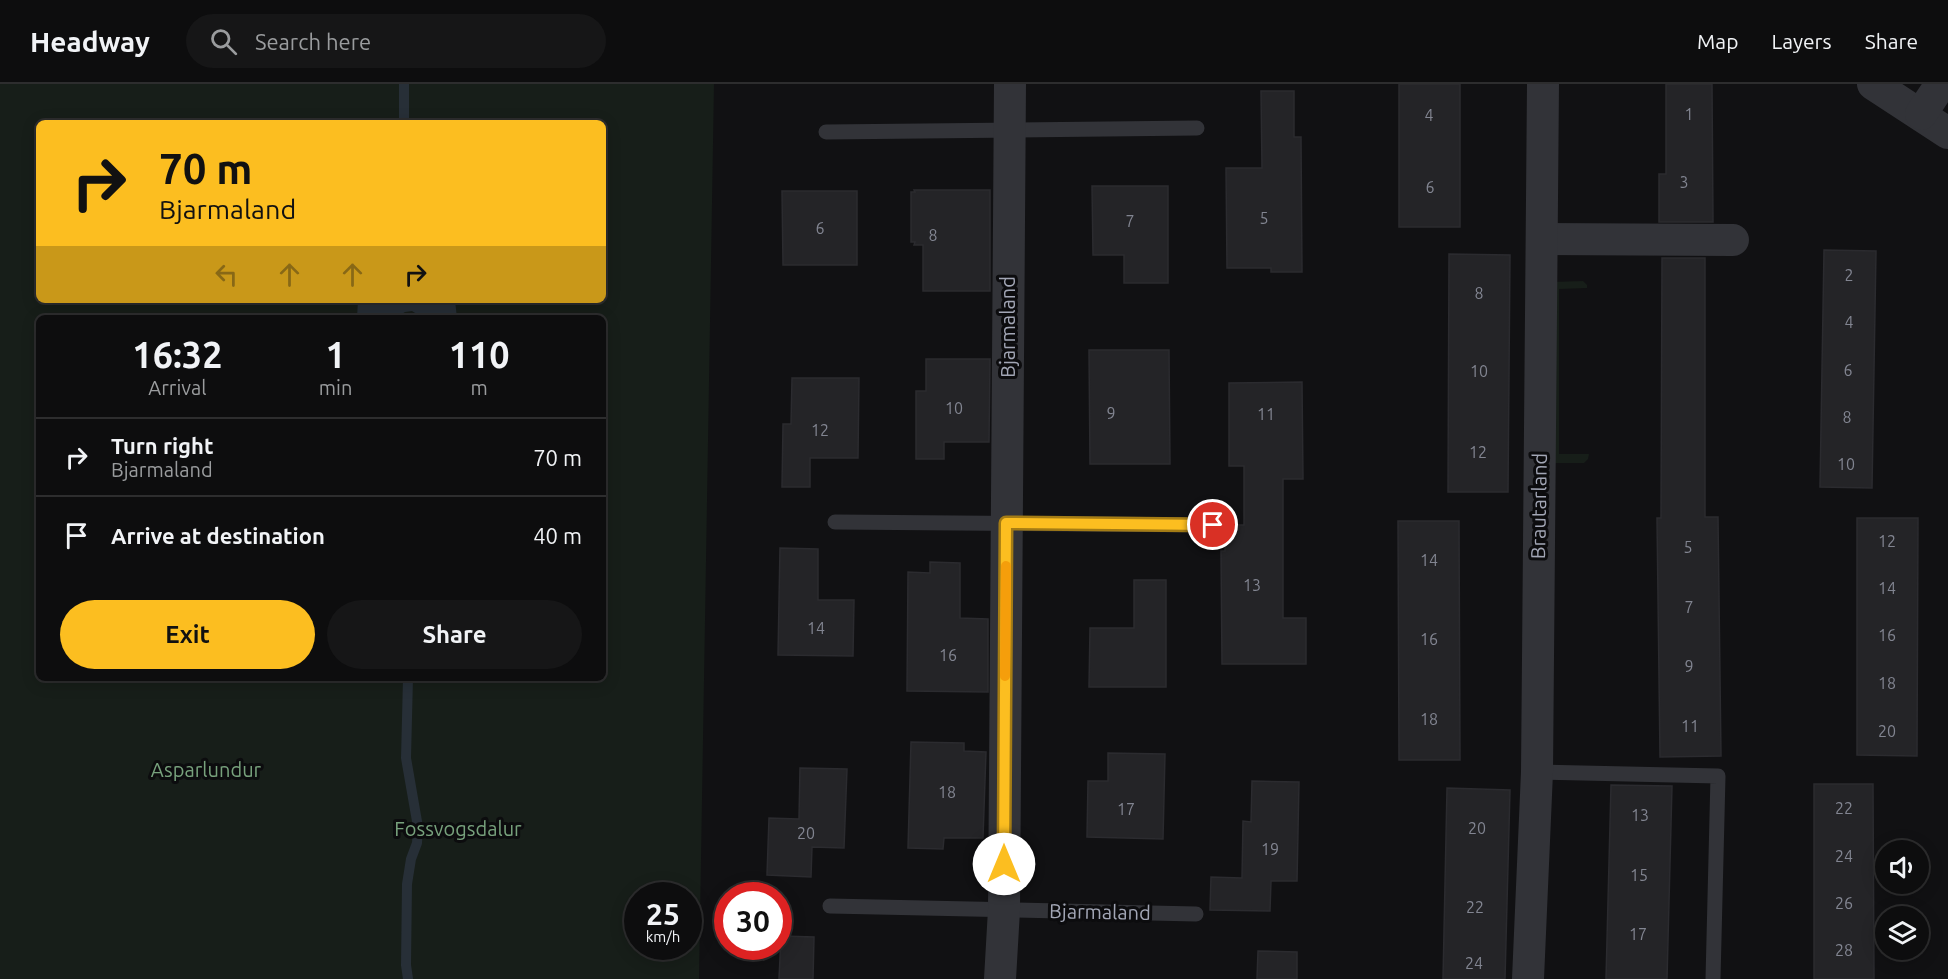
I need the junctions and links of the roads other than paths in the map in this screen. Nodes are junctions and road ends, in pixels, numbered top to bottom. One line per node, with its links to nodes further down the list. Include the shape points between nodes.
1 (1010, 84): 7 (street, Bjarmaland)
2 (1543, 84): 10 (street, Brautarland)
3 (1874, 84): 5 (street)
4 (1941, 84): 5 (street)
5 (1921, 114): 9 (street)
6 (1197, 128): 7 (lane)
7 (1009, 130): 8 (lane); 13 (street, Bjarmaland)
8 (826, 132)
9 (1948, 133)
10 (1542, 239): 11 (street); 15 (street, Brautarland)
11 (1732, 240)
12 (835, 522): 13 (lane)
13 (1006, 523): 14 (lane); 17 (street, Bjarmaland)
14 (1213, 525)
15 (1537, 772): 20 (street, Brautarland); 21 (lane, via 1718,776)
16 (830, 906): 17 (lane, Bjarmaland)
17 (1004, 910): 18 (lane, Bjarmaland); 19 (street, Bjarmaland)
18 (1196, 914)
19 (1000, 979)
20 (1528, 979)
21 (1713, 979)

